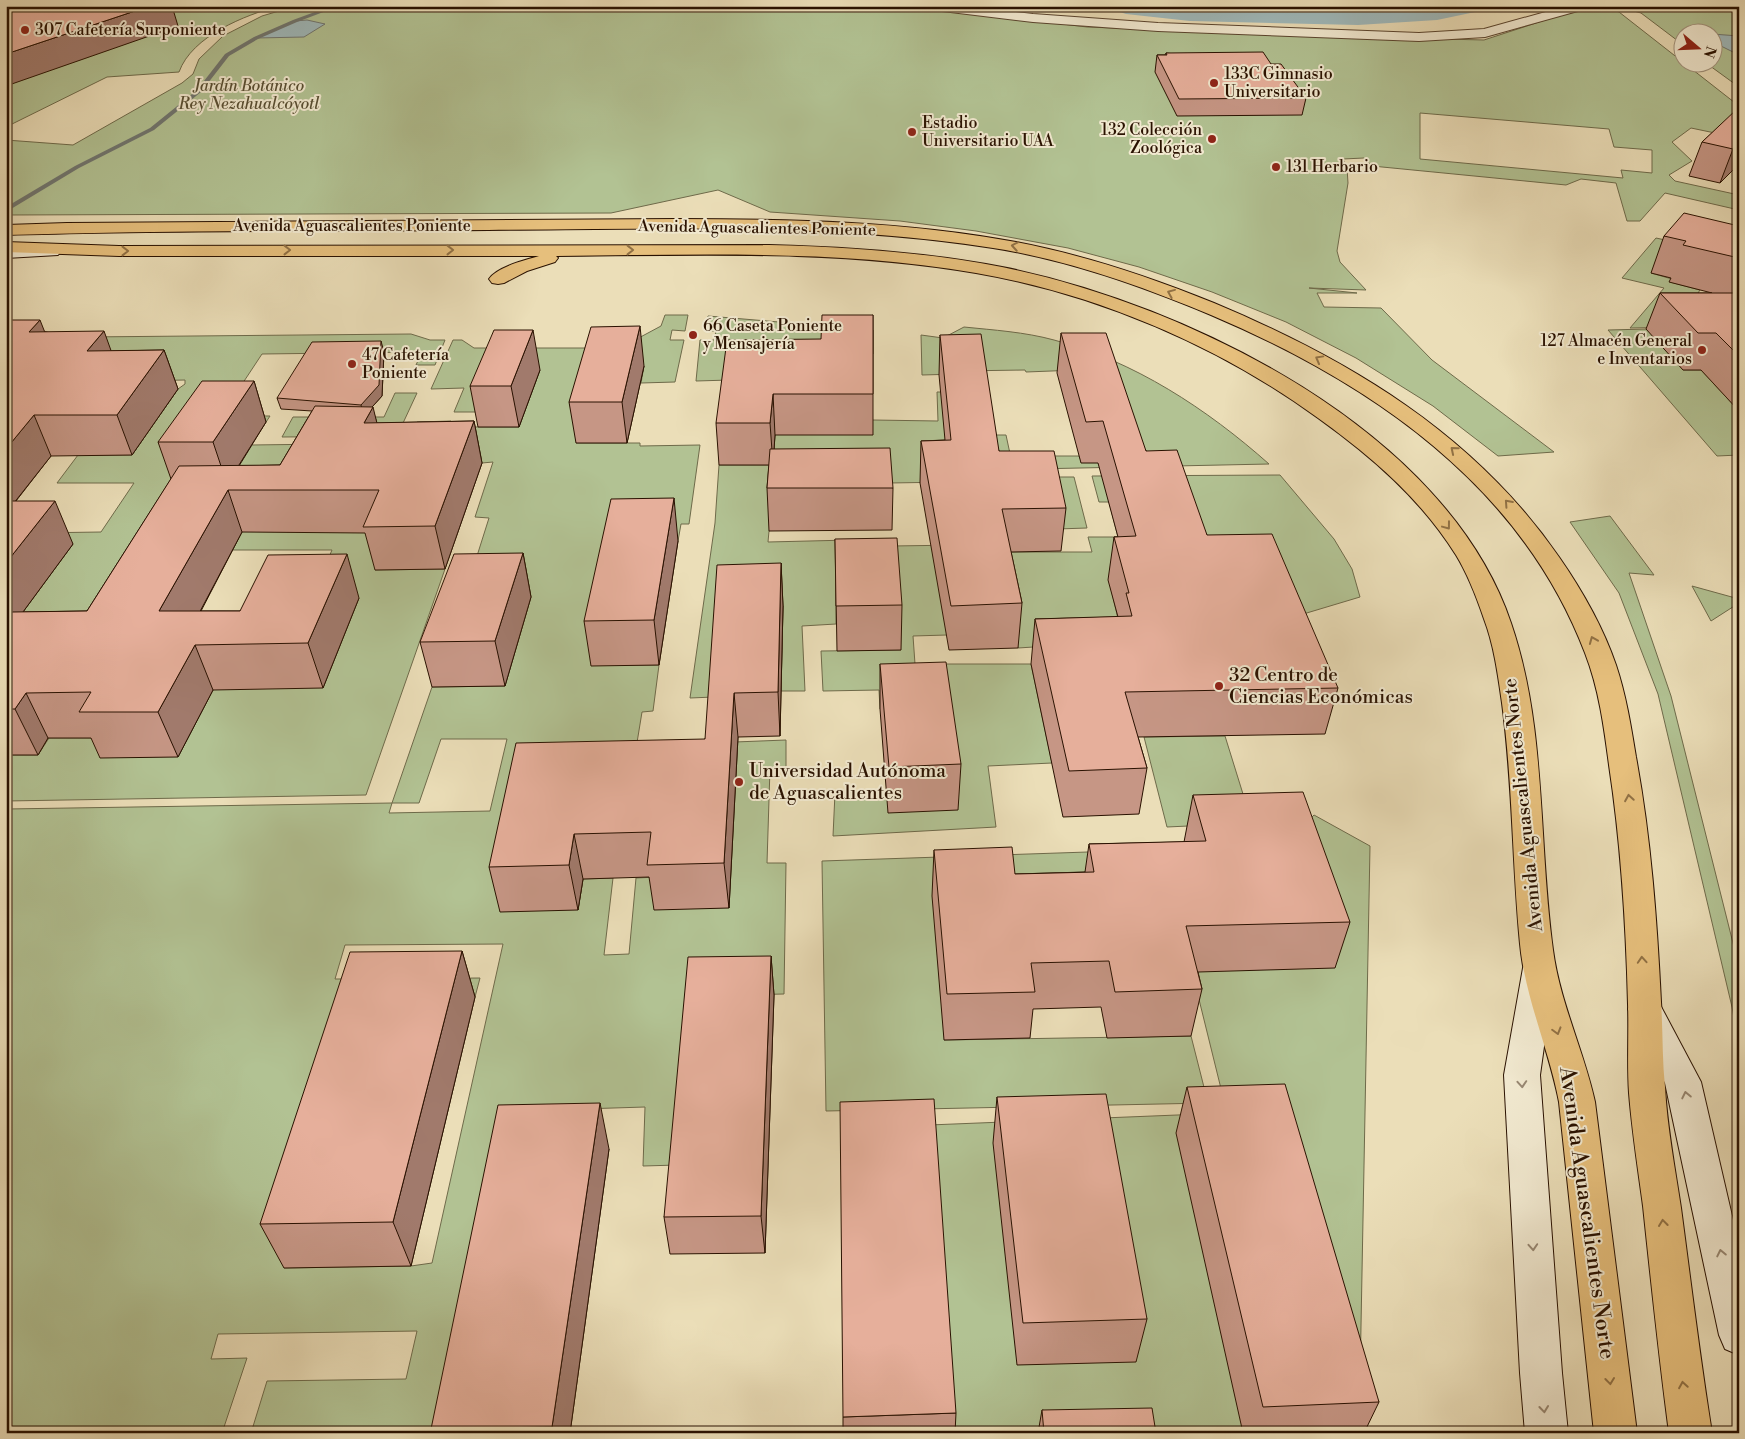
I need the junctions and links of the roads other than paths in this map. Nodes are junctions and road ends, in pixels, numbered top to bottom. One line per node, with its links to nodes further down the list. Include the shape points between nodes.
1 (934, 6): 2 (street, via 1033,18 1158,27 1419,37 1485,33)
2 (1581, 6)
3 (6, 228): 11 (main road, Avenida Aguascalientes Poniente, one-way to 3, via 1634,833 1617,723 1600,656 1570,591 1526,524 1460,455 1405,412 1282,340 1219,311 1084,262 1021,247 909,232 786,225)
4 (6, 247): 5 (main road, Avenida Aguascalientes Poniente)
5 (76, 250): 6 (main road, Avenida Aguascalientes Poniente, one-way to 6); 7 (street, Avenida Aguascalientes Poniente)
6 (594, 250): 8 (main road, via 554,257 521,267); 9 (main road, Avenida Aguascalientes Poniente, one-way to 9, via 769,250 881,256 976,267 1060,286 1177,329 1247,363 1339,422)
7 (6, 253)
8 (498, 279)
9 (1416, 489): 10 (main road, Avenida Aguascalientes Norte, one-way to 10, via 1472,563 1500,626 1516,706)
10 (1539, 967): 13 (street, Avenida Aguascalientes Norte, one-way to 13, via 1522,1075); 14 (main road, Avenida Aguascalientes Norte, one-way to 14, via 1574,1089)
11 (1645, 1008): 12 (street, one-way to 11, via 1683,1082); 15 (main road, one-way to 11, via 1647,1091)
12 (1739, 1335)
13 (1547, 1433)
14 (1616, 1433)
15 (1691, 1433)

